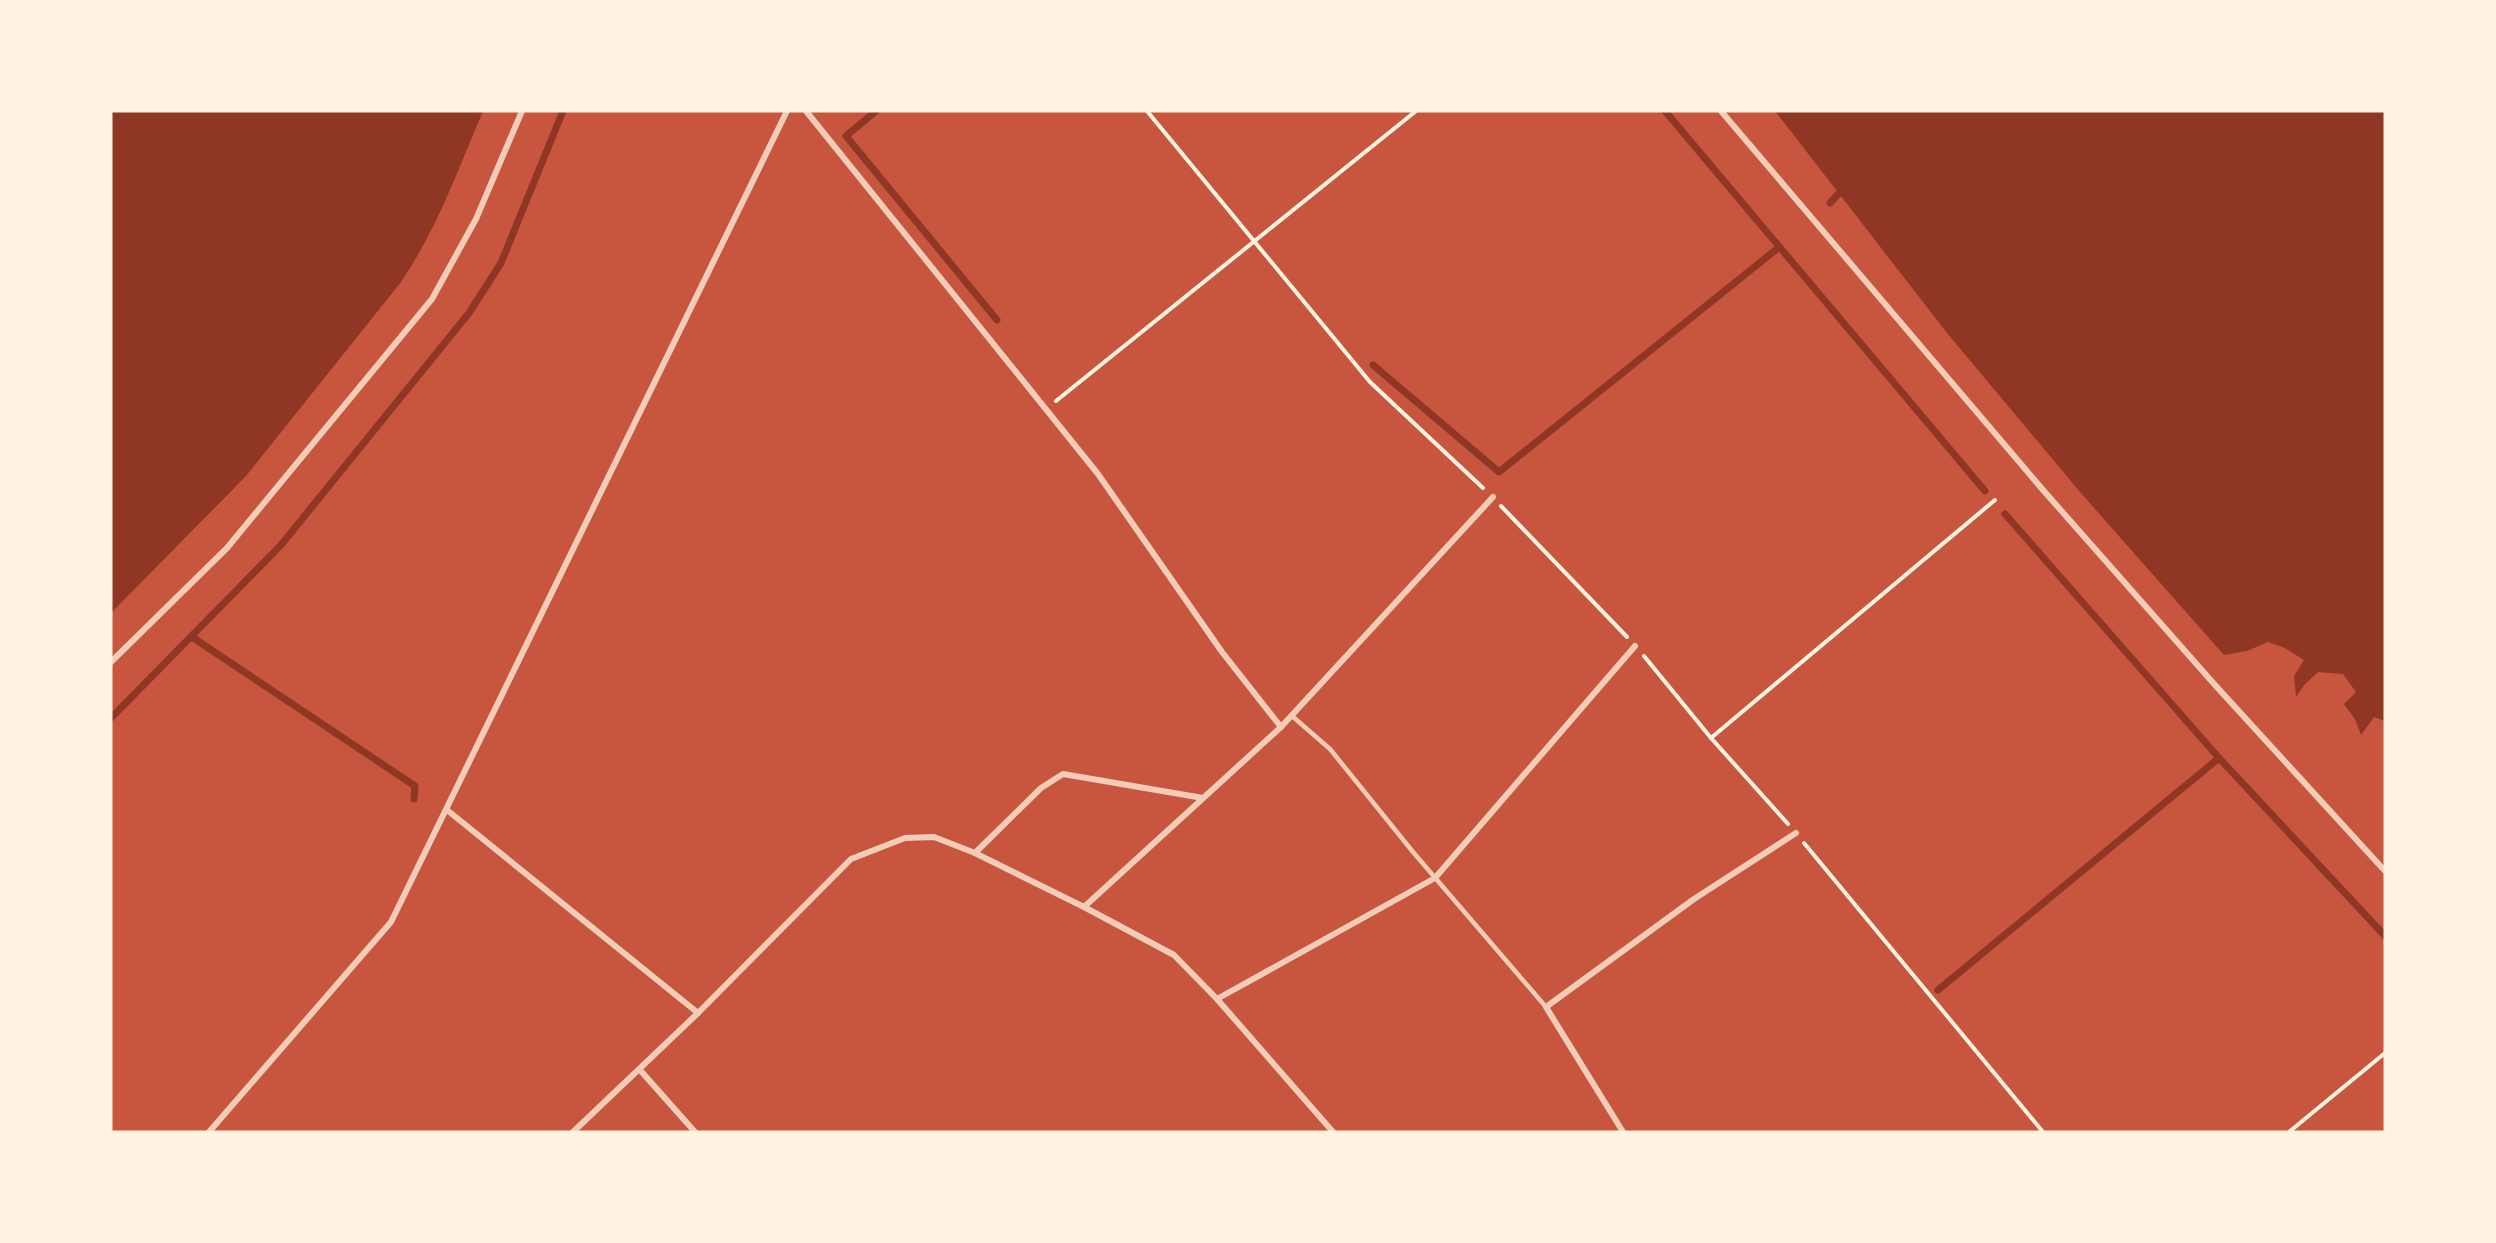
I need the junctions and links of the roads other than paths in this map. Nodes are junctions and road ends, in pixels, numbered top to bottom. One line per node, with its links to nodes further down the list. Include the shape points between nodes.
1 (522, 111): 7 (street, via 477,219 432,299 227,548)
2 (787, 111): 11 (street)
3 (806, 111): 9 (street, via 1098,474 1222,652)
4 (1721, 111): 14 (street, via 2043,490)
5 (1493, 497): 8 (street)
6 (1635, 646): 15 (street)
7 (111, 662)
8 (1292, 716): 9 (street); 15 (lane, via 1330,749)
9 (1281, 727): 10 (street)
10 (1203, 798): 13 (street, via 1063,774 1041,788); 16 (street)
11 (447, 810): 19 (street); 21 (street, via 391,922)
12 (1796, 833): 18 (street, via 1694,899)
13 (975, 853): 16 (street); 19 (street, via 934,837 905,838 851,859)
14 (2385, 871)
15 (1435, 878): 17 (street); 18 (lane)
16 (1084, 907): 17 (street, via 1174,955)
17 (1218, 999): 24 (street)
18 (1546, 1006): 25 (street)
19 (698, 1013): 20 (street)
20 (640, 1070): 22 (street); 23 (street)
21 (209, 1132)
22 (573, 1132)
23 (695, 1132)
24 (1333, 1132)
25 (1623, 1132)

